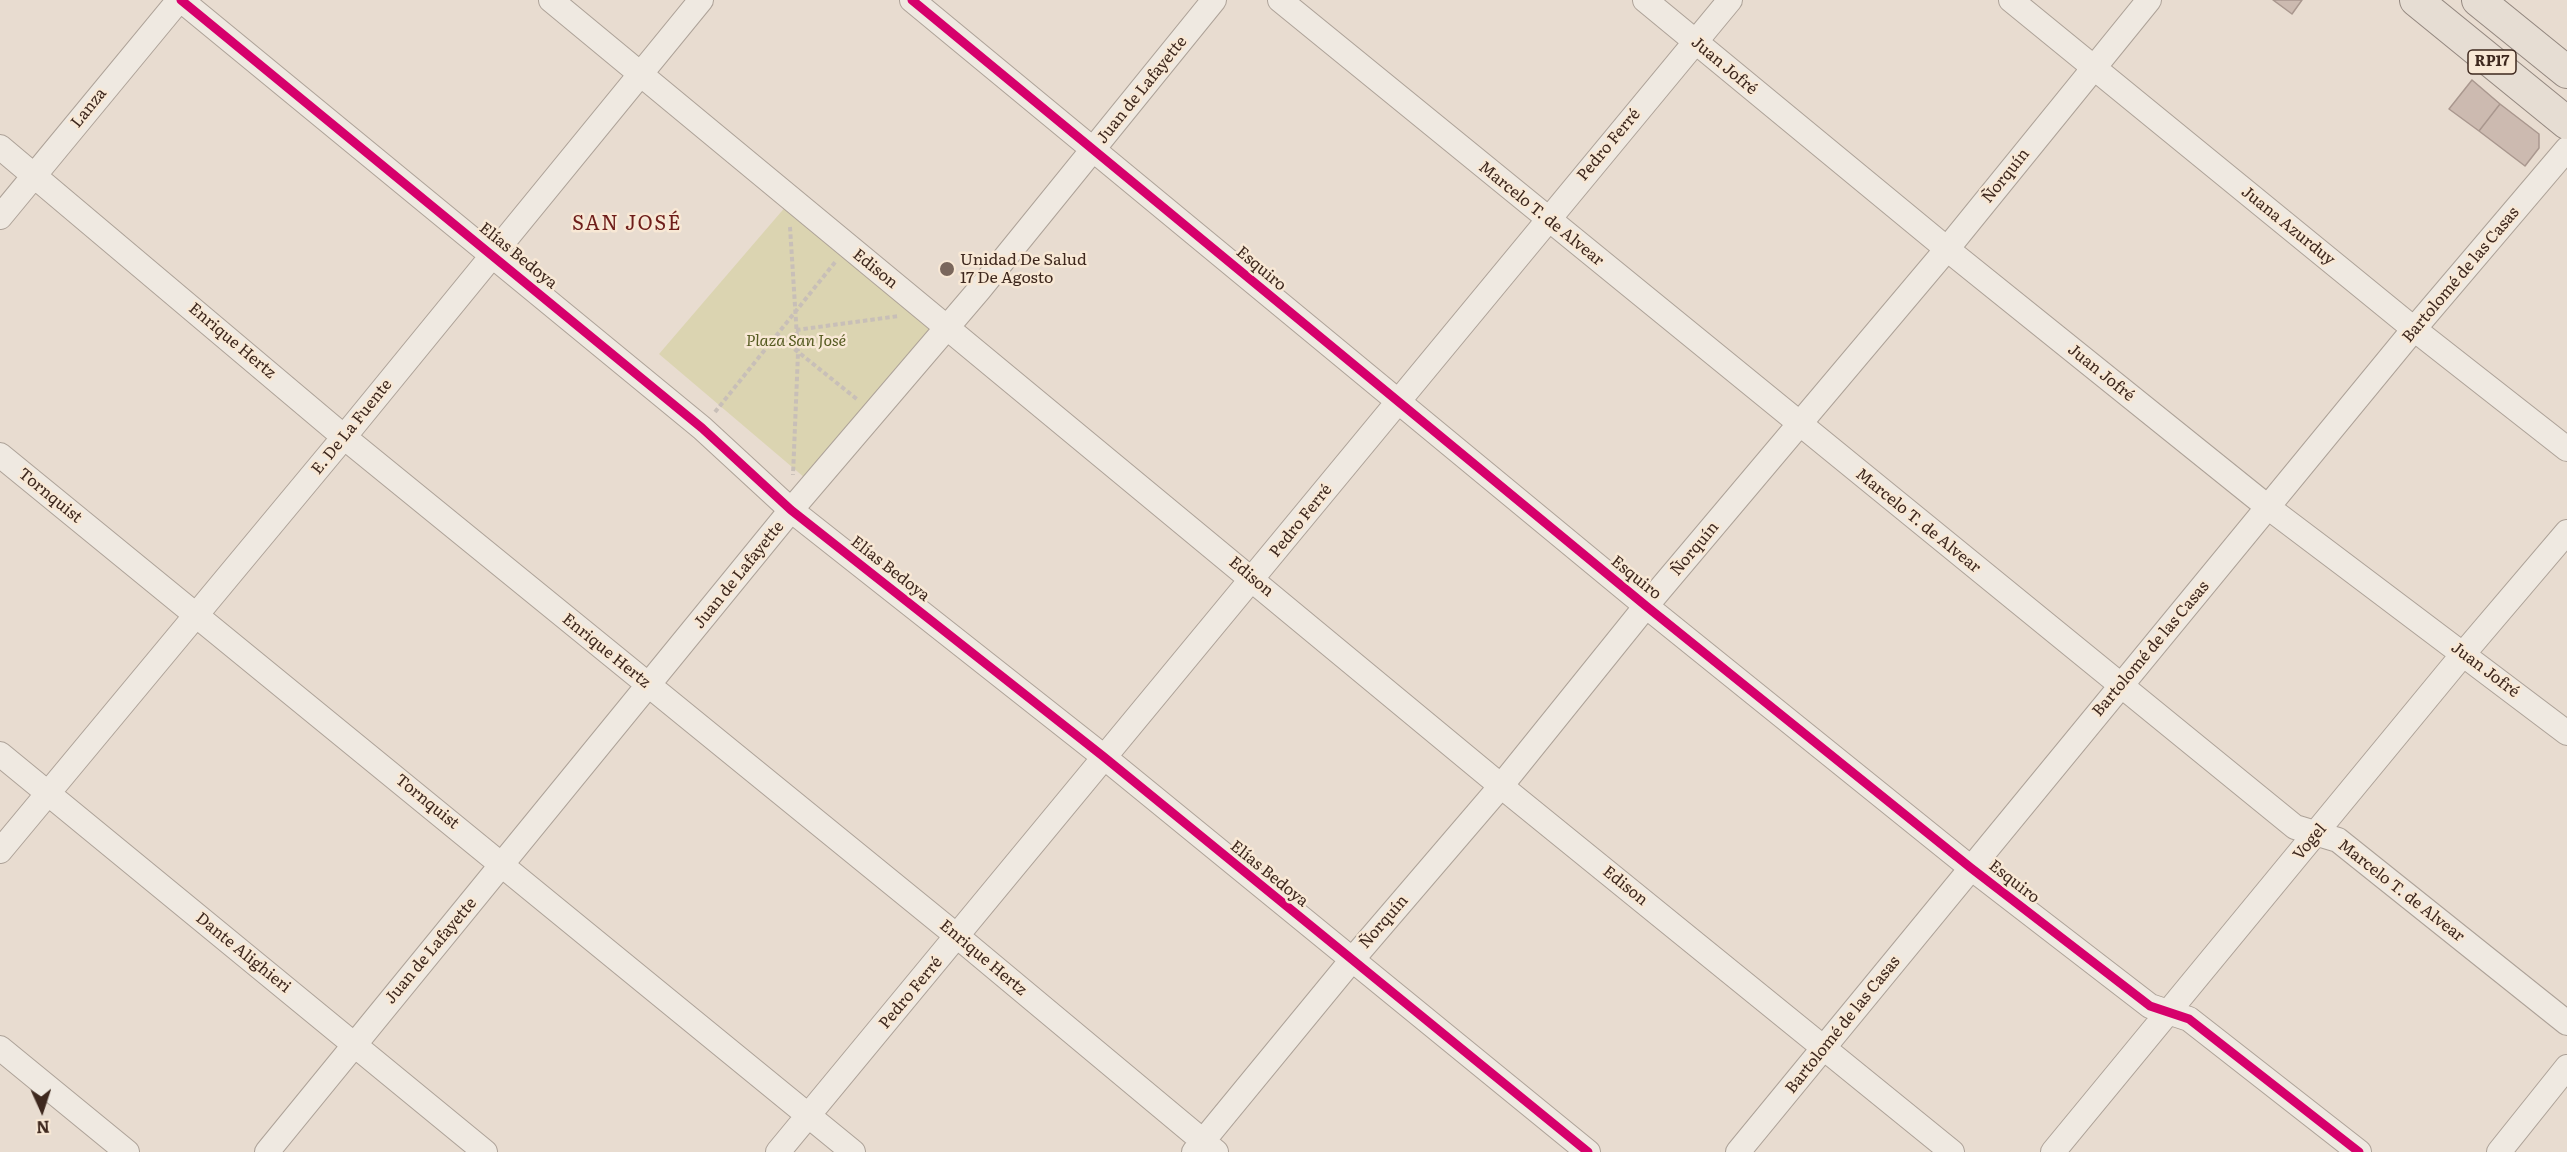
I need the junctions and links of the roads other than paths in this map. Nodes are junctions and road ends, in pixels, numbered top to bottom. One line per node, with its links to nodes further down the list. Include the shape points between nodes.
1 (180, 0): 21 (street, Lanza); 25 (street, Elías Bedoya)
2 (551, 0): 16 (street, Edison)
3 (701, 0): 16 (street, E. De La Fuente)
4 (912, 0): 20 (street, Esquiro)
5 (1214, 0): 20 (street, Juan de Lafayette)
6 (1280, 0): 23 (street, Marcelo T. de Alvear)
7 (1645, 0): 13 (street, Juan Jofré)
8 (1730, 0): 13 (street, Pedro Ferré)
9 (2011, 0): 14 (street, Juana Azurduy)
10 (2149, 0): 14 (street, Ñorquín)
11 (2416, 0): 17 (main road, RP17)
12 (2478, 0): 15 (main road, RP17)
13 (1695, 42): 23 (street, Pedro Ferré); 24 (street, Juan Jofré)
14 (2094, 68): 24 (street, Ñorquín); 27 (street, Juana Azurduy)
15 (2567, 72)
16 (641, 74): 25 (street, E. De La Fuente); 26 (street, Edison)
17 (2567, 123)
18 (0, 147): 21 (street, Enrique Hertz)
19 (2567, 149): 27 (street, Bartolomé de las Casas)
20 (1094, 150): 26 (street, Juan de Lafayette); 28 (street, Esquiro)
21 (35, 175): 22 (street, Lanza); 30 (street, Enrique Hertz)
22 (0, 217)
23 (1548, 219): 28 (street, Pedro Ferré); 29 (street, Marcelo T. de Alvear)
24 (1947, 249): 29 (street, Ñorquín); 33 (street, Juan Jofré)
25 (493, 255): 30 (street, E. De La Fuente); 34 (street, Elías Bedoya, via 702,428)
26 (938, 319): 34 (street, Juan de Lafayette, via 874,412); 36 (street, Edison)
27 (2414, 329): 31 (street, Juana Azurduy); 33 (street, Bartolomé de las Casas)
28 (1398, 401): 36 (street, Pedro Ferré); 37 (street, Esquiro)
29 (1800, 425): 37 (street, Ñorquín); 40 (street, Marcelo T. de Alvear)
30 (344, 437): 38 (street, E. De La Fuente); 41 (street, Enrique Hertz)
31 (2567, 449)
32 (0, 454): 38 (street, Tornquist)
33 (2269, 508): 39 (street, Juan Jofré); 40 (street, Bartolomé de las Casas)
34 (791, 510): 41 (street, Juan de Lafayette); 44 (street, Elías Bedoya)
35 (2567, 532): 39 (street, Vogel)
36 (1254, 579): 44 (street, Pedro Ferré); 45 (street, Edison)
37 (1646, 606): 45 (street, Ñorquín); 50 (street, Esquiro)
38 (196, 615): 46 (street, E. De La Fuente); 49 (street, Tornquist)
39 (2464, 653): 42 (street, Juan Jofré); 47 (street, Vogel)
40 (2120, 685): 47 (street, Marcelo T. de Alvear, via 2295,827); 50 (street, Bartolomé de las Casas)
41 (649, 686): 49 (street, Juan de Lafayette); 51 (street, Enrique Hertz)
42 (2567, 733)
43 (0, 754): 46 (street, Dante Alighieri)
44 (1104, 757): 51 (street, Pedro Ferré); 52 (street, Elías Bedoya)
45 (1501, 786): 52 (street, Ñorquín); 57 (street, Edison)
46 (47, 793): 48 (street, E. De La Fuente); 55 (street, Dante Alighieri)
47 (2317, 833): 53 (street, Vogel); 54 (street, Marcelo T. de Alvear, via 2338,840)
48 (0, 851)
49 (503, 864): 55 (street, Juan de Lafayette); 59 (street, Tornquist)
50 (1971, 868): 53 (street, Esquiro, via 2150,1006); 57 (street, Bartolomé de las Casas)
51 (957, 936): 59 (street, Pedro Ferré); 60 (street, Enrique Hertz)
52 (1351, 961): 60 (street, Ñorquín); 66 (street, Elías Bedoya)
53 (2169, 1011): 69 (street, Vogel); 70 (street, Esquiro, via 2189,1019)
54 (2567, 1023)
55 (354, 1044): 62 (street, Juan de Lafayette); 63 (street, Dante Alighieri)
56 (0, 1048): 61 (street)
57 (1825, 1049): 67 (street, Bartolomé de las Casas); 68 (street, Edison)
58 (2567, 1067): 71 (street)
59 (808, 1116): 64 (street, Pedro Ferré); 65 (street, Tornquist)
60 (1204, 1148)
61 (127, 1152)
62 (267, 1152)
63 (485, 1152)
64 (778, 1152)
65 (853, 1152)
66 (1588, 1152)
67 (1738, 1152)
68 (1952, 1152)
69 (2053, 1152)
70 (2358, 1152)
71 (2499, 1152)

